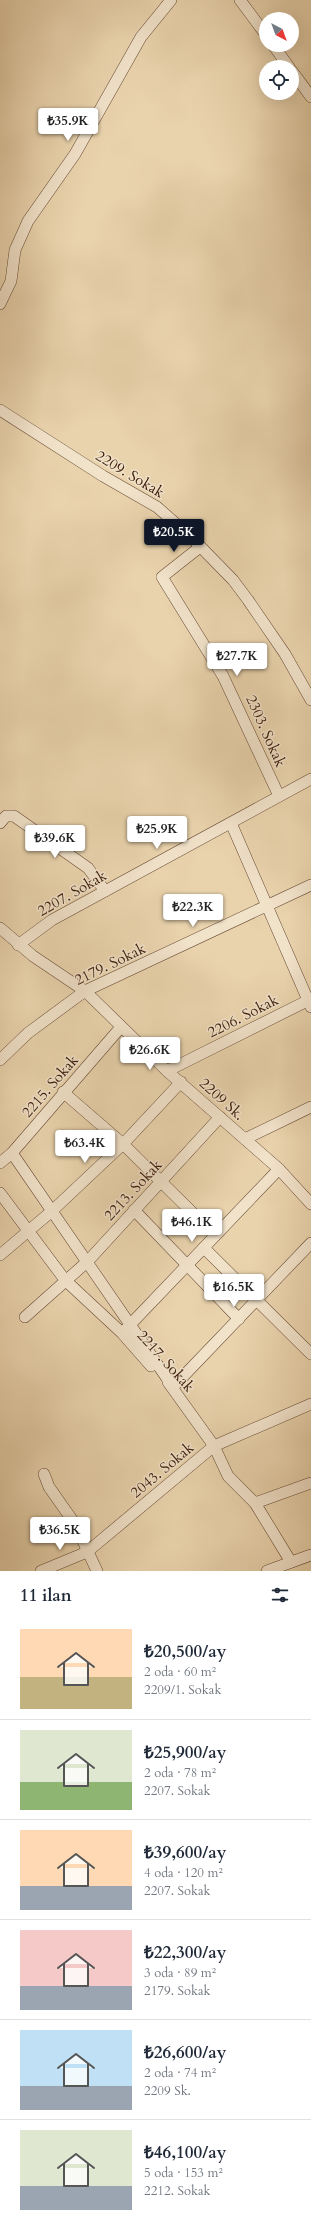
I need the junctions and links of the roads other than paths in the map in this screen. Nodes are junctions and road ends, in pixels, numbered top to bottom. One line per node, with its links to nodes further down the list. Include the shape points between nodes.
1 (171, 0): 6 (street, via 141,37 75,154 28,220 16,250 11,281)
2 (240, 0): 3 (street)
3 (259, 26)
4 (299, 80): 5 (street)
5 (311, 96)
6 (0, 304)
7 (0, 410): 8 (street, 2209. Sokak, via 103,476 158,507)
8 (200, 547): 9 (street, 2209. Sokak, via 233,580 248,600 285,654); 11 (street, 2303. Sokak, via 162,577 223,676)
9 (311, 700)
10 (311, 779): 11 (street, 2207. Sokak)
11 (279, 796): 13 (street, 2207. Sokak)
12 (0, 823): 15 (street, via 6,816 14,816 88,868)
13 (231, 823): 15 (street, 2207. Sokak); 16 (street)
14 (311, 885): 16 (street, 2179. Sokak)
15 (105, 891): 18 (street, 2207. Sokak, via 52,920)
16 (267, 907): 19 (street, 2179. Sokak); 20 (street)
17 (0, 928): 18 (street, 2209 Sk.)
18 (18, 945): 19 (street, 2209 Sk.)
19 (85, 991): 21 (street, 2209 Sk.); 22 (street, 2179. Sokak, via 28,1033)
20 (310, 1002): 23 (street, 2206. Sokak)
21 (121, 1027): 23 (street, 2209 Sk.); 25 (street, 2215. Sokak)
22 (0, 1060)
23 (167, 1071): 24 (street, 2209 Sk.)
24 (181, 1082): 27 (street, 2209 Sk.); 29 (street)
25 (63, 1092): 29 (street); 30 (street, 2215. Sokak)
26 (311, 1107): 28 (street)
27 (220, 1117): 28 (street, 2209 Sk.); 33 (street, 2213. Sokak)
28 (245, 1139): 32 (street, 2209 Sk.)
29 (123, 1144): 33 (street); 37 (street)
30 (12, 1153): 31 (street, 2215. Sokak); 37 (street)
31 (0, 1163)
32 (279, 1169): 35 (street, 2209 Sk.); 39 (street)
33 (161, 1183): 36 (street, 2213. Sokak); 39 (street)
34 (0, 1193): 38 (street, 2217. Sokak)
35 (311, 1204)
36 (134, 1210): 43 (street, 2213. Sokak); 44 (street)
37 (52, 1211): 38 (street); 43 (street)
38 (28, 1230): 42 (street); 45 (street, 2217. Sokak)
39 (215, 1235): 41 (street)
40 (311, 1243): 46 (street)
41 (204, 1248): 44 (street); 46 (street)
42 (0, 1255)
43 (88, 1261): 45 (street, 2213. Sokak); 49 (street)
44 (187, 1266): 48 (street); 49 (street)
45 (65, 1280): 47 (street, 2213. Sokak); 50 (street, 2217. Sokak)
46 (257, 1301): 48 (street); 51 (street)
47 (25, 1317)
48 (239, 1319): 52 (street)
49 (130, 1325): 50 (street); 52 (street)
50 (122, 1333): 52 (street, 2217. Sokak)
51 (311, 1354)
52 (173, 1387): 54 (street, 2217. Sokak)
53 (311, 1404): 54 (street, 2043. Sokak)
54 (214, 1446): 57 (street, 2217. Sokak, via 228,1476); 58 (street, 2043. Sokak)
55 (44, 1474): 58 (street, via 49,1487 75,1524)
56 (311, 1483): 57 (street)
57 (255, 1503): 60 (street, 2217. Sokak)
58 (87, 1552): 61 (street, 2043. Sokak); 62 (street)
59 (311, 1555): 60 (street)
60 (291, 1562): 63 (street)
61 (40, 1571)
62 (97, 1571)
63 (267, 1571)

